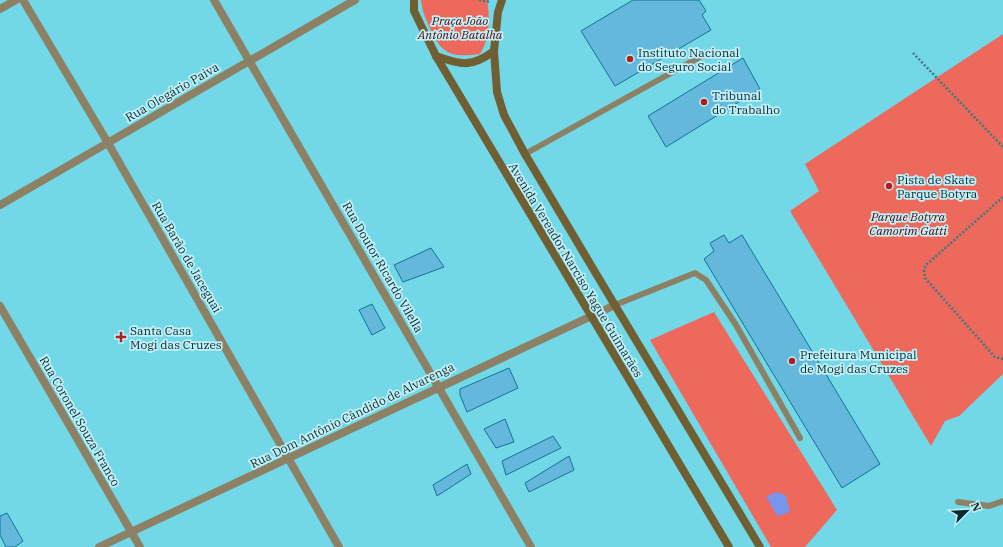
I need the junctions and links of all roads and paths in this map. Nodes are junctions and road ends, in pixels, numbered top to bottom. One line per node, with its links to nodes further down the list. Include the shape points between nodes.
1 (16, 0): 7 (street)
2 (23, 0): 13 (street, Rua Barão de Jaceguai)
3 (214, 0): 12 (street, Rua Doutor Ricardo Vilella)
4 (356, 0): 12 (street, Rua Olegário Paiva)
5 (414, 0): 11 (main road, Avenida Vereador Narciso Yague Guimarães, via 414,11)
6 (502, 0): 8 (main road, via 498,12)
7 (0, 10)
8 (494, 51): 11 (main road, via 470,64 461,64); 15 (main road, Avenida Vereador Narciso Yague Guimarães, via 497,92 504,115)
9 (707, 52): 15 (lane)
10 (913, 53): 14 (path)
11 (436, 56): 20 (main road, Avenida Vereador Narciso Yague Guimarães)
12 (249, 62): 13 (street, Rua Olegário Paiva); 22 (street, Rua Doutor Ricardo Vilella)
13 (108, 143): 17 (street, Rua Olegário Paiva); 24 (street, Rua Barão de Jaceguai)
14 (1003, 147)
15 (525, 154): 18 (main road, Avenida Vereador Narciso Yague Guimarães)
16 (1003, 197): 21 (path, via 926,265 924,270 925,278 996,357)
17 (0, 205)
18 (615, 305): 20 (street, Rua Dom Antônio Cândido de Alvarenga); 23 (lane, via 695,273 706,280 736,325); 33 (main road, Avenida Vereador Narciso Yague Guimarães)
19 (0, 306): 27 (street, Rua Coronel Souza Franco)
20 (590, 317): 22 (street, Rua Dom Antônio Cândido de Alvarenga); 32 (main road, Avenida Vereador Narciso Yague Guimarães)
21 (1003, 359)
22 (439, 386): 24 (street, Rua Dom Antônio Cândido de Alvarenga); 31 (street, Rua Doutor Ricardo Vilella)
23 (800, 438)
24 (288, 460): 27 (street, Rua Dom Antônio Cândido de Alvarenga); 30 (street, Rua Barão de Jaceguai)
25 (1003, 501): 26 (lane, via 990,506)
26 (958, 502)
27 (131, 532): 28 (street, Rua Dom Antônio Cândido de Alvarenga); 29 (street, Rua Coronel Souza Franco)
28 (99, 547)
29 (140, 547)
30 (339, 547)
31 (532, 547)
32 (729, 547)
33 (760, 547)

